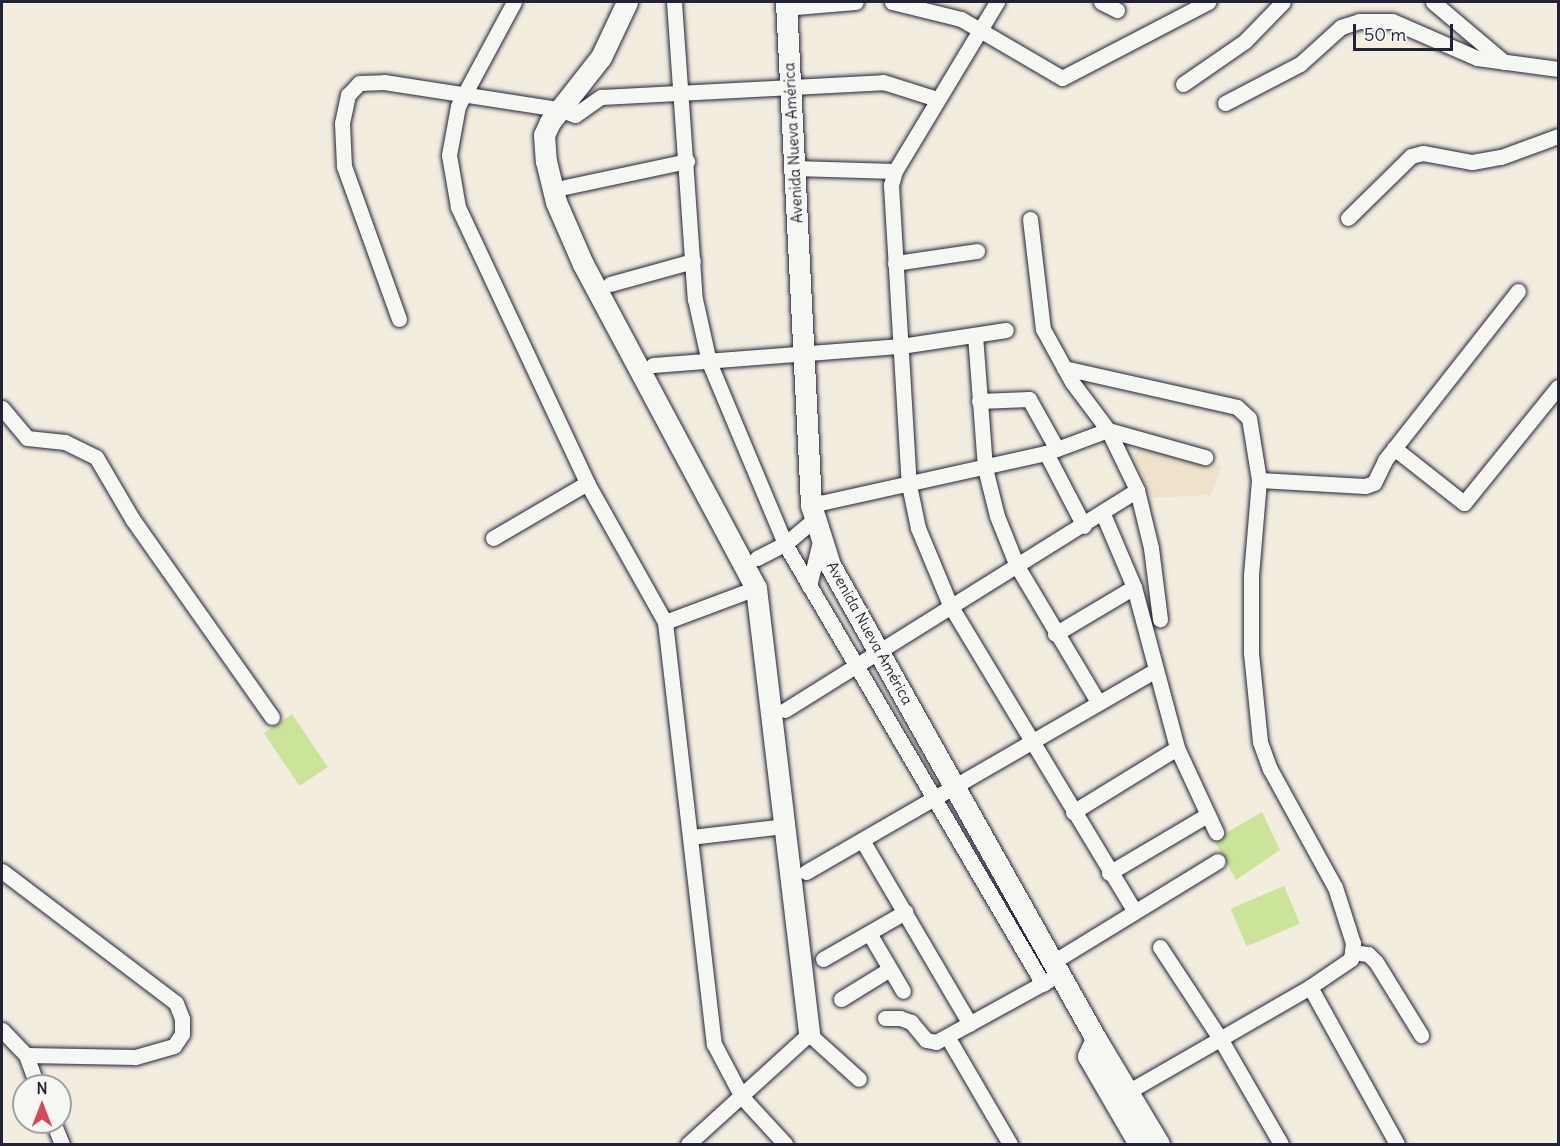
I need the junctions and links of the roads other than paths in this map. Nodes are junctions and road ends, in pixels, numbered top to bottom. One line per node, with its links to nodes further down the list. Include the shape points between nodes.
1 (514, 2): 19 (street)
2 (627, 2): 22 (street, via 601,57)
3 (674, 2): 18 (street)
4 (856, 2): 11 (street)
5 (892, 2): 13 (street, via 955,16)
6 (997, 2): 13 (street)
7 (1101, 2): 12 (street)
8 (1208, 2): 13 (street, via 1068,78 1055,76)
9 (1283, 2): 16 (street, via 1245,41)
10 (1434, 2): 14 (street)
11 (786, 5): 17 (street, Avenida Nueva América)
12 (1117, 10)
13 (979, 31): 20 (street)
14 (1505, 63): 15 (street); 21 (street, via 1477,58 1392,21 1359,21 1341,27 1300,64)
15 (1558, 69)
16 (1183, 84)
17 (790, 87): 18 (street); 20 (street, via 883,82); 25 (street, Avenida Nueva América)
18 (683, 92): 22 (street, via 601,97 575,115); 24 (street)
19 (464, 94): 22 (street); 35 (street, via 384,82 359,83 348,95 342,123 344,166); 52 (street, via 449,155 458,207)
20 (937, 99): 26 (street)
21 (1225, 103)
22 (559, 109): 64 (street, via 544,135 556,202 583,264)
23 (1558, 136): 28 (street, via 1501,157 1472,162 1423,153 1411,156)
24 (687, 161): 27 (street); 31 (street)
25 (794, 168): 26 (street); 39 (street, Avenida Nueva América)
26 (895, 171): 32 (street, via 890,201)
27 (565, 187)
28 (1348, 218)
29 (1030, 219): 42 (street, via 1039,313 1048,341)
30 (977, 251): 32 (street)
31 (693, 261): 33 (street); 40 (street, via 695,299)
32 (895, 263): 38 (street)
33 (610, 284)
34 (1518, 291): 47 (street)
35 (399, 319)
36 (1006, 330): 37 (street)
37 (975, 336): 38 (street); 44 (street)
38 (901, 346): 39 (street); 53 (street)
39 (804, 356): 40 (street); 56 (street, Avenida Nueva América)
40 (709, 362): 41 (street); 59 (street)
41 (653, 365)
42 (1064, 368): 46 (street); 51 (street, via 1237,407 1249,418)
43 (1558, 387): 47 (street, via 1464,503)
44 (979, 401): 48 (street, via 1029,399); 50 (street)
45 (2, 408): 74 (street, via 27,438 76,445 96,457 134,520)
46 (1108, 430): 48 (street); 49 (street); 54 (street)
47 (1394, 448): 51 (street, via 1385,460 1380,479 1365,486)
48 (1052, 451): 50 (street); 57 (street)
49 (1205, 457)
50 (985, 468): 53 (street); 61 (street, via 997,516)
51 (1259, 480): 93 (street, via 1251,575 1251,653 1260,742 1270,770 1335,887)
52 (586, 483): 58 (street); 67 (street)
53 (909, 485): 56 (street); 65 (street, via 918,528)
54 (1137, 490): 55 (street); 66 (street, via 1151,548)
55 (1102, 514): 57 (street); 63 (street)
56 (816, 519): 59 (street); 62 (street); 69 (street, Avenida Nueva América, via 830,565)
57 (1084, 526): 61 (street)
58 (493, 537)
59 (785, 544): 60 (street); 62 (street)
60 (758, 558)
61 (1017, 566): 65 (street); 68 (street)
62 (808, 586): 70 (street)
63 (1134, 587): 68 (street); 71 (street)
64 (756, 588): 67 (street); 81 (street)
65 (950, 605): 69 (street); 75 (street)
66 (1160, 619)
67 (665, 622): 83 (street)
68 (1055, 633): 72 (street)
69 (878, 649): 70 (street); 77 (street, Avenida Nueva América)
70 (854, 665): 73 (street); 78 (street)
71 (1156, 670): 72 (street); 76 (street)
72 (1098, 702): 75 (street)
73 (785, 710)
74 (272, 717)
75 (1030, 742): 77 (street); 79 (street)
76 (1177, 748): 79 (street); 80 (street)
77 (955, 787): 78 (street); 96 (street, Avenida Nueva América)
78 (932, 800): 84 (street); 96 (street)
79 (1073, 812): 88 (street)
80 (1207, 815): 82 (street); 88 (street)
81 (784, 826): 83 (street); 103 (street)
82 (1216, 832)
83 (691, 837): 111 (street, via 714,1044)
84 (862, 840): 87 (street); 90 (street)
85 (1218, 861): 89 (street)
86 (2, 871): 107 (street, via 176,1003 182,1019 182,1034 174,1046 135,1057)
87 (806, 872)
88 (1109, 873): 89 (street)
89 (1134, 910): 96 (street)
90 (905, 912): 91 (street); 101 (street)
91 (868, 933): 94 (street); 95 (street)
92 (1160, 947): 105 (street)
93 (1353, 952): 97 (street, via 1350,959); 104 (street, via 1368,954 1377,962)
94 (823, 960)
95 (890, 969): 98 (street); 99 (street)
96 (1052, 974): 101 (street); 110 (street, Avenida Nueva América, via 1096,1039 1088,1056)
97 (1310, 987): 105 (street); 118 (street)
98 (903, 991)
99 (841, 999)
100 (885, 1018): 101 (street, via 911,1023 930,1042)
101 (970, 1024)
102 (2, 1030): 107 (street)
103 (809, 1034): 109 (street); 111 (street)
104 (1421, 1035)
105 (1221, 1040): 110 (street); 117 (street)
106 (951, 1043): 114 (street)
107 (26, 1055): 108 (street)
108 (33, 1074)
109 (858, 1079)
110 (1122, 1096): 115 (street); 116 (street)
111 (742, 1097): 112 (street); 113 (street)
112 (688, 1144)
113 (784, 1144)
114 (1010, 1144)
115 (1139, 1144)
116 (1159, 1144)
117 (1281, 1144)
118 (1398, 1144)

